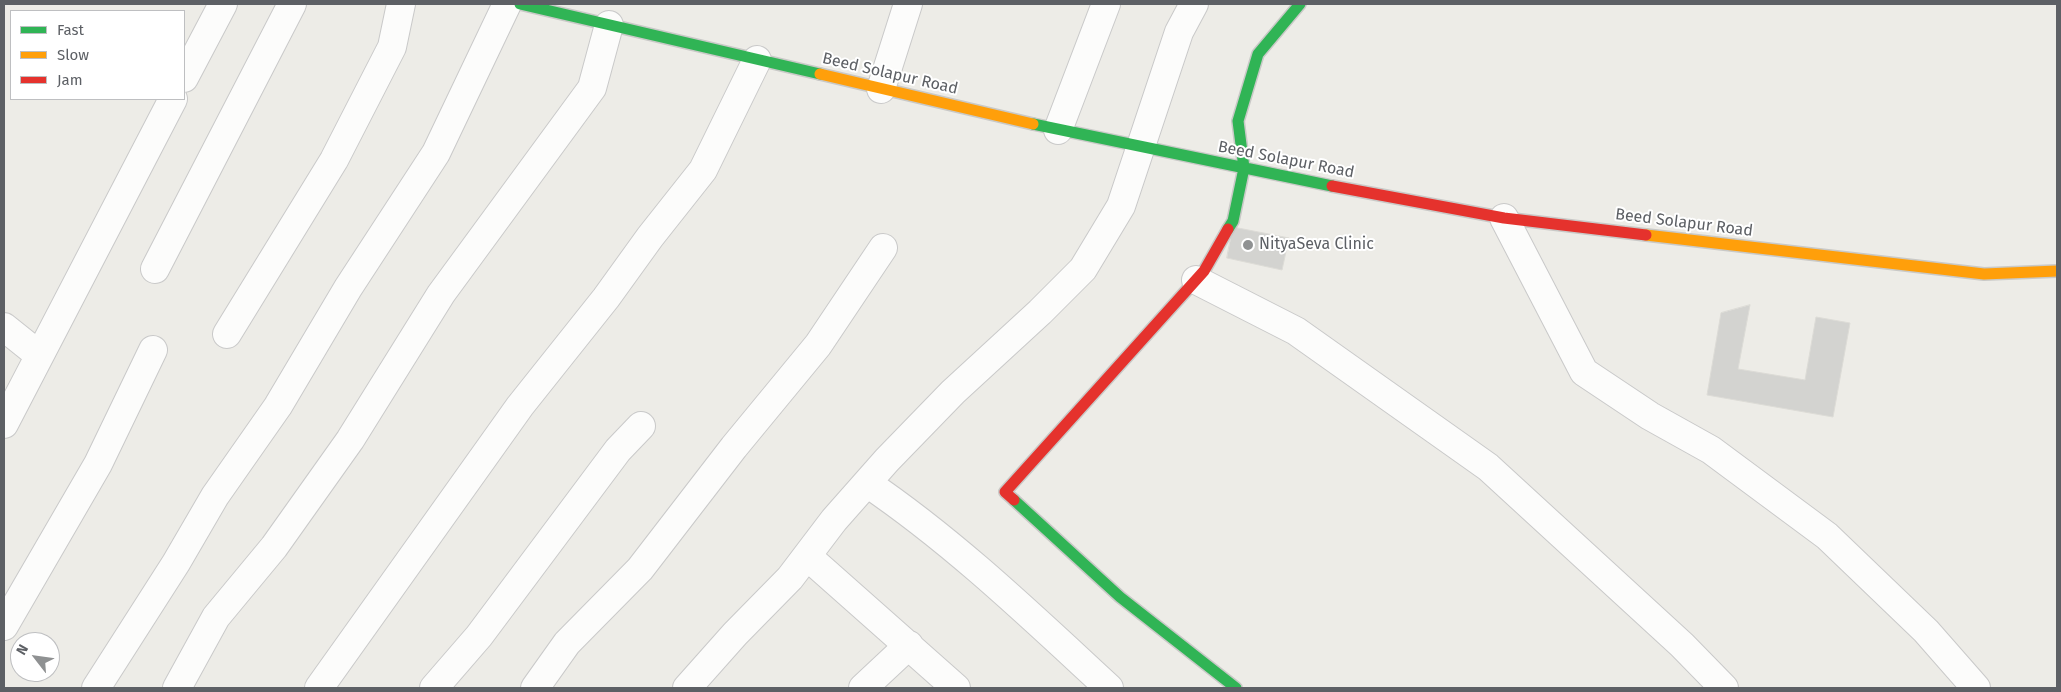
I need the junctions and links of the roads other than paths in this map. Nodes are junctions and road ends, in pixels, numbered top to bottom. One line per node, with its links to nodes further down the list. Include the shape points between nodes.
1 (223, 4): 12 (street)
2 (292, 4): 20 (street)
3 (400, 4): 24 (street, via 392,47 334,160)
4 (507, 4): 33 (street, via 436,153 348,288 278,406 215,496)
5 (520, 4): 10 (main road, Beed Solapur Road)
6 (908, 4): 13 (street)
7 (1106, 4): 15 (street)
8 (1194, 4): 16 (street, via 1180,32)
9 (1300, 4): 17 (main road, via 1258,54 1238,121)
10 (609, 25): 11 (main road, Beed Solapur Road); 34 (street, via 592,88 440,294 350,440 274,547 216,617)
11 (757, 60): 13 (main road, Beed Solapur Road); 35 (street, via 703,170 520,406)
12 (185, 76)
13 (881, 89): 15 (main road, Beed Solapur Road)
14 (172, 100): 26 (street)
15 (1058, 130): 16 (main road, Beed Solapur Road)
16 (1141, 147): 17 (main road, Beed Solapur Road); 29 (street, via 1121,206 1083,269 953,392)
17 (1244, 168): 18 (main road, Beed Solapur Road); 22 (main road, via 1233,221)
18 (1504, 218): 21 (main road, Beed Solapur Road, via 1984,274); 44 (street, via 1584,372 1650,416 1711,450 1826,536 1926,631)
19 (883, 248): 37 (street, via 818,345 640,569 567,643)
20 (155, 269)
21 (2057, 270)
22 (1196, 280): 42 (main road, via 1005,492 1120,597); 43 (street, via 1296,331 1488,467 1682,645)
23 (4, 327): 26 (street)
24 (227, 334)
25 (153, 350): 31 (street, via 98,464)
26 (39, 355): 27 (street)
27 (4, 424)
28 (641, 426): 36 (street, via 618,450 478,636)
29 (866, 483): 30 (street); 41 (street, via 907,510 994,582)
30 (807, 556): 32 (street); 38 (street)
31 (4, 626)
32 (909, 645): 39 (street); 40 (street)
33 (96, 688)
34 (177, 688)
35 (319, 688)
36 (434, 688)
37 (535, 688)
38 (688, 688)
39 (863, 688)
40 (956, 688)
41 (1108, 688)
42 (1236, 688)
43 (1724, 688)
44 (1976, 688)

